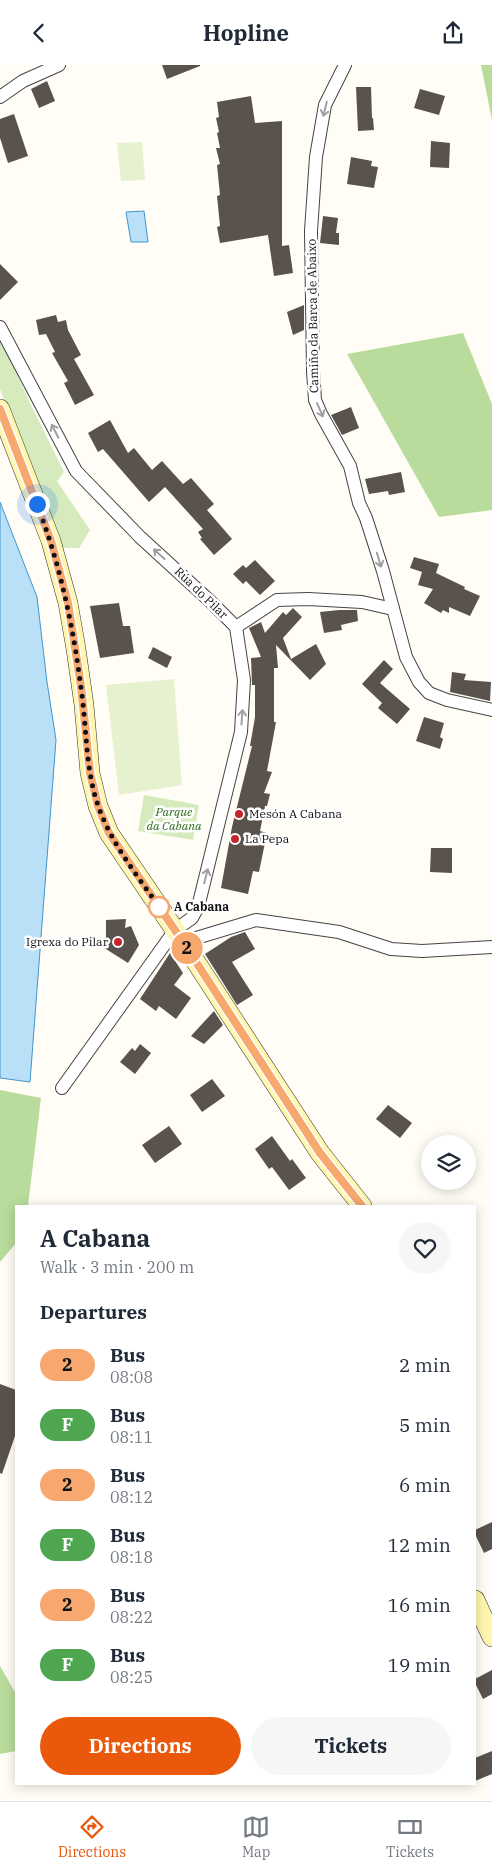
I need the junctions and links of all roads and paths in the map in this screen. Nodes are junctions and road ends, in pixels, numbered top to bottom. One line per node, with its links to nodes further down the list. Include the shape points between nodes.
1 (59, 65): 3 (street, via 23,81)
2 (345, 65): 6 (street, Camiño da Barca de Abaixo, one-way to 6, via 325,105 316,157 311,231 312,371 315,400 350,466)
3 (0, 97)
4 (0, 327): 7 (street, Rúa do Pilar, one-way to 4, via 140,537 76,471)
5 (0, 409): 9 (main road, via 51,541 68,603 90,773 98,806 109,833)
6 (392, 609): 7 (street, via 362,602 277,600); 8 (street, Camiño da Barca de Abaixo, via 406,657 419,682 429,693)
7 (236, 627): 9 (street, Rúa do Pilar, one-way to 7, via 198,907 241,731 244,679)
8 (492, 710)
9 (179, 936): 10 (street, via 256,920 339,933 391,949 422,951); 11 (street, Rúa do Pilar); 12 (main road, via 320,1153)
10 (492, 947)
11 (62, 1089)
12 (361, 1205)
13 (476, 1602): 14 (main road)
14 (492, 1637)

